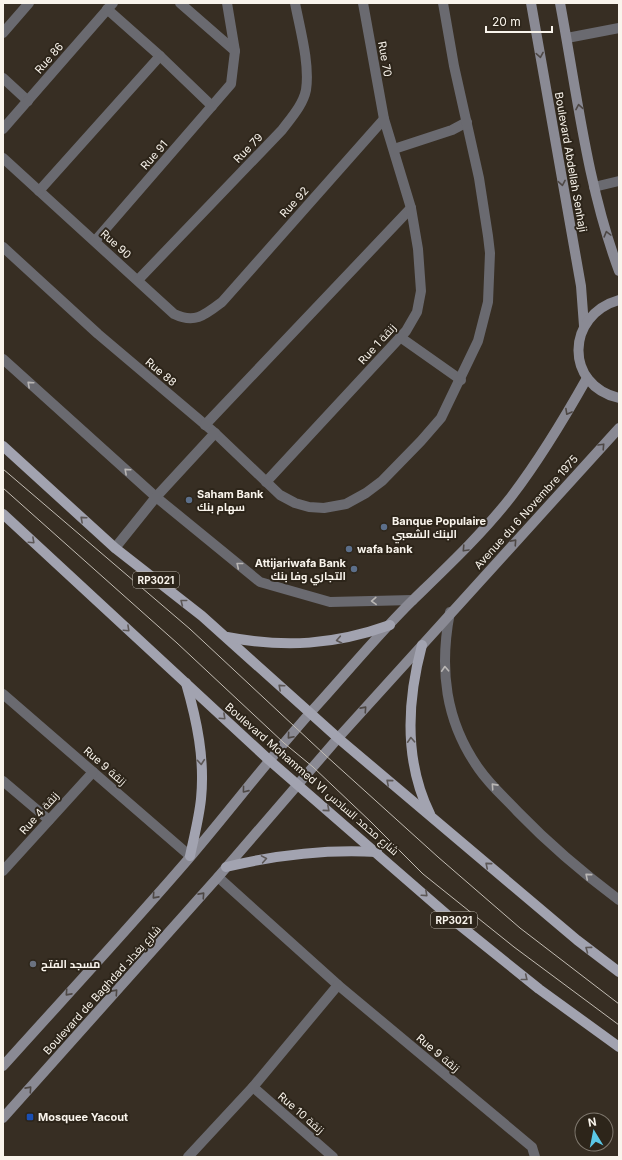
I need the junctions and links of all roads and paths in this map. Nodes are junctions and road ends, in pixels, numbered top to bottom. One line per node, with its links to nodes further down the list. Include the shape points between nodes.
1 (29, 3): 11 (street)
2 (180, 3): 13 (street)
3 (227, 3): 13 (street)
4 (295, 3): 30 (street, Rue 79, via 306,72 306,89 296,111 282,130)
5 (363, 3): 18 (street, Rue 70)
6 (444, 3): 19 (street, Rue 88, via 454,66)
7 (531, 3): 33 (street, Boulevard Abdellah Senhaji, one-way to 33, via 581,286)
8 (560, 3): 12 (street, Boulevard Abdellah Senhaji)
9 (110, 6): 14 (street); 16 (street, Rue 86)
10 (619, 28): 12 (street)
11 (3, 33)
12 (567, 38): 24 (street, Boulevard Abdellah Senhaji, one-way to 12)
13 (235, 51): 17 (street, Rue 91, via 231,84)
14 (160, 56): 17 (street); 25 (street)
15 (3, 78): 16 (street)
16 (28, 101): 20 (street, Rue 86)
17 (212, 106): 27 (street, Rue 91)
18 (384, 119): 21 (street, Rue 1 زنقة); 32 (street, Rue 92)
19 (467, 122): 21 (street, via 452,130); 37 (street, Rue 88, via 488,236 490,275 485,318)
20 (3, 129)
21 (394, 149): 26 (street, Rue 1 زنقة)
22 (3, 158): 25 (street, Rue 90)
23 (619, 181): 24 (street)
24 (594, 187): 29 (street, Boulevard Abdellah Senhaji, one-way to 24)
25 (40, 191): 27 (street, Rue 90)
26 (411, 208): 34 (street, Rue 1 زنقة, via 420,260 421,291 417,312); 39 (street)
27 (95, 241): 30 (street, Rue 90)
28 (3, 247): 39 (street, Rue 88, via 98,334)
29 (619, 271)
30 (138, 280): 32 (street, Rue 90, via 174,314 183,318 201,316)
31 (619, 300): 33 (street, via 598,309)
32 (222, 302)
33 (584, 326): 36 (street, via 579,339 578,353)
34 (400, 337): 37 (street); 43 (street, Rue 1 زنقة)
35 (3, 359): 44 (street, one-way to 35)
36 (587, 378): 38 (street, via 597,389); 47 (street, Avenue du 6 Novembre 1975, one-way to 47, via 551,439 510,497 448,568)
37 (461, 380): 43 (street, Rue 88, via 441,418 421,441 373,489 346,504 324,508 309,507 285,498)
38 (619, 398)
39 (205, 425): 41 (street, Rue 88)
40 (619, 428): 48 (street, Avenue du 6 Novembre 1975, one-way to 40)
41 (215, 433): 43 (street, Rue 88); 44 (street)
42 (3, 446): 46 (main road, RP3021, one-way to 42)
43 (266, 482)
44 (156, 497): 46 (street); 47 (street, one-way to 44, via 330,602 260,582)
45 (3, 514): 52 (main road, Boulevard Mohammed VI شارع محمد السادس / RP3021, one-way to 52)
46 (116, 548): 50 (main road, RP3021, one-way to 46)
47 (413, 600): 49 (street, Avenue du 6 Novembre 1975)
48 (450, 612): 51 (street, Avenue du 6 Novembre 1975); 67 (street, one-way to 48, via 528,822 480,770 467,750 457,729 445,683 444,659)
49 (390, 625): 50 (main road, one-way to 50, via 364,634 309,644 274,644); 54 (street, Avenue du 6 Novembre 1975)
50 (225, 637): 54 (main road, RP3021, one-way to 50)
51 (422, 645): 55 (street, Avenue du 6 Novembre 1975, one-way to 51); 60 (main road, one-way to 51, via 421,796 411,746 411,695)
52 (186, 683): 56 (main road, Boulevard Mohammed VI شارع محمد السادس / RP3021, one-way to 56); 63 (main road, one-way to 63, via 194,711 202,769 201,799)
53 (3, 694): 57 (street, Rue 9 زنقة)
54 (310, 713): 55 (main road, RP3021); 56 (street, Boulevard de Baghdad شارع بغداد, one-way to 56)
55 (338, 738): 59 (street, Boulevard de Baghdad شارع بغداد); 60 (main road, RP3021, one-way to 55)
56 (269, 760): 59 (main road, Boulevard Mohammed VI شارع محمد السادس / RP3021); 63 (street, Boulevard de Baghdad شارع بغداد, one-way to 63)
57 (93, 772): 61 (street, Rue 4 زنقة); 63 (street, Rue 9 زنقة)
58 (3, 781): 61 (street)
59 (298, 784): 62 (main road, Boulevard Mohammed VI شارع محمد السادس / RP3021, one-way to 62); 64 (street, Boulevard de Baghdad شارع بغداد)
60 (432, 818): 68 (main road, RP3021, one-way to 60)
61 (49, 820): 65 (street, Rue 4 زنقة)
62 (377, 852): 64 (main road, one-way to 62, via 316,852); 70 (main road, Boulevard Mohammed VI شارع محمد السادس / RP3021, one-way to 70, via 452,919 539,989)
63 (190, 856): 71 (street, Boulevard de Baghdad شارع بغداد, one-way to 71)
64 (226, 867): 66 (street, Boulevard de Baghdad شارع بغداد)
65 (3, 872)
66 (218, 877): 69 (street, Rue 9 زنقة); 73 (street, Boulevard de Baghdad شارع بغداد, one-way to 66)
67 (619, 900)
68 (619, 972)
69 (338, 985): 72 (street); 76 (street, Rue 9 زنقة, via 532,1147)
70 (619, 1047)
71 (3, 1066)
72 (253, 1087): 74 (street); 75 (street, Rue 10 زنقة)
73 (3, 1118)
74 (188, 1157)
75 (333, 1157)
76 (535, 1157)

